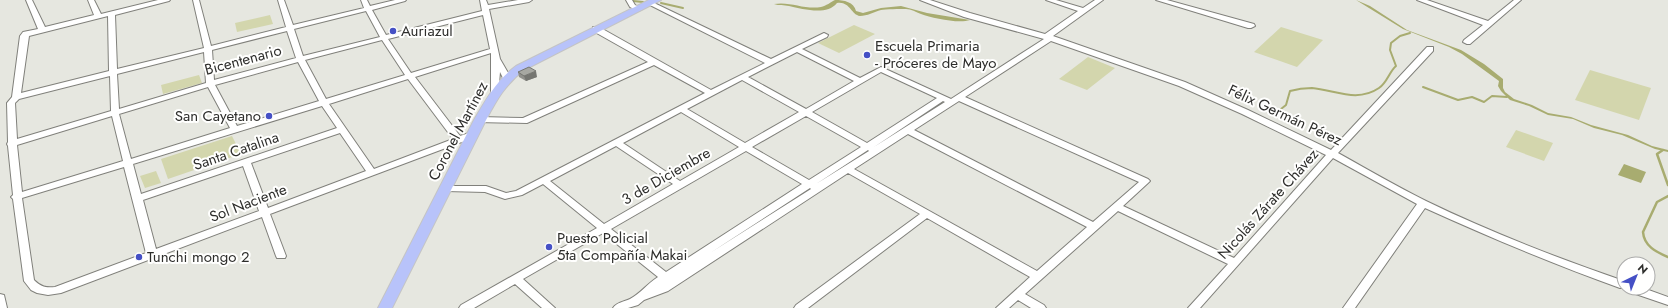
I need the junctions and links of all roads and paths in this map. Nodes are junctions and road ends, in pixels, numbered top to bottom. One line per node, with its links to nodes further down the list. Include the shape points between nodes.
1 (29, 0): 26 (street)
2 (91, 0): 23 (street)
3 (167, 0): 22 (street)
4 (196, 0): 34 (street)
5 (281, 0): 27 (street)
6 (364, 0): 18 (street)
7 (403, 0): 18 (street)
8 (483, 0): 20 (street)
9 (529, 0): 20 (street, Bicentenario)
10 (630, 0): 19 (street, via 632,6)
11 (923, 0): 31 (street, Félix Germán Pérez, via 967,16)
12 (1049, 0): 21 (street)
13 (1100, 0): 21 (street)
14 (1159, 0): 25 (street)
15 (1420, 0): 24 (street)
16 (1518, 0): 24 (street)
17 (653, 1): 19 (main road, Coronel Martínez); 39 (street)
18 (368, 9): 27 (street); 30 (street)
19 (638, 9): 28 (main road, Coronel Martínez)
20 (485, 10): 30 (street, Bicentenario); 36 (street)
21 (1084, 11): 31 (street, via 1048,35)
22 (111, 13): 23 (street); 40 (street)
23 (98, 16): 26 (street)
24 (1488, 24): 32 (street)
25 (1251, 26)
26 (42, 29): 48 (street, via 24,36)
27 (291, 29): 34 (street); 37 (street)
28 (596, 29): 38 (street); 43 (main road, Coronel Martínez, via 520,68)
29 (824, 35): 33 (street)
30 (385, 38): 37 (street, Bicentenario); 41 (street)
31 (1050, 38): 49 (street); 64 (street, Félix Germán Pérez, via 1182,84)
32 (1467, 42)
33 (796, 49): 39 (street); 44 (street)
34 (208, 50): 40 (street); 45 (street)
35 (1430, 50): 64 (street, Nicolás Zárate Chávez)
36 (495, 54): 41 (street); 43 (street); 46 (street)
37 (300, 59): 45 (street, Bicentenario); 50 (street)
38 (654, 62): 47 (street); 54 (street, via 524,121)
39 (770, 62): 42 (street)
40 (113, 74): 48 (street); 53 (street)
41 (410, 76): 50 (street); 59 (street)
42 (742, 77): 47 (street); 52 (street)
43 (507, 78): 46 (main road, Coronel Martínez)
44 (860, 81): 49 (street, 3 de Diciembre, via 881,69); 52 (street, 3 de Diciembre)
45 (210, 84): 53 (street, Bicentenario); 56 (street)
46 (495, 92): 54 (main road, Coronel Martínez)
47 (710, 93): 51 (street)
48 (16, 97): 61 (street, via 11,103)
49 (951, 99): 57 (street); 63 (street); 76 (street, via 1144,181)
50 (324, 103): 55 (street); 56 (street)
51 (681, 108): 60 (street); 62 (street)
52 (806, 112): 62 (street, 3 de Diciembre); 63 (street)
53 (115, 113): 61 (street, Bicentenario); 66 (street)
54 (480, 120): 58 (main road, Coronel Martínez)
55 (343, 129): 65 (street, Santa Catalina); 68 (street)
56 (235, 130): 66 (street)
57 (908, 130): 63 (street); 79 (street)
58 (472, 135): 59 (street, Sol Naciente); 72 (main road, Coronel Martínez)
59 (458, 140): 68 (street, Sol Naciente)
60 (616, 142): 69 (street); 70 (street)
61 (11, 144): 73 (street)
62 (745, 147): 70 (street, 3 de Diciembre); 71 (street)
63 (871, 149): 67 (street); 71 (street)
64 (1332, 154): 75 (street, Félix Germán Pérez); 83 (street, Nicolás Zárate Chávez)
65 (246, 162): 74 (street, Santa Catalina); 77 (street)
66 (128, 163): 73 (street); 74 (street)
67 (847, 169): 71 (street); 78 (street)
68 (372, 173): 77 (street, Sol Naciente)
69 (543, 180): 72 (street, via 508,196 486,189); 80 (street)
70 (680, 185): 80 (street, 3 de Diciembre)
71 (813, 187): 86 (street)
72 (446, 188): 94 (main road, Coronel Martínez)
73 (16, 198): 81 (street, Sol Naciente, via 29,281 33,288 39,291 57,290)
74 (137, 199): 81 (street)
75 (1423, 203): 87 (street, Félix Germán Pérez, via 1512,243); 102 (street)
76 (1116, 206): 79 (street); 83 (street)
77 (265, 213): 81 (street, Sol Naciente); 82 (street)
78 (926, 214): 84 (street); 98 (street)
79 (1094, 226): 84 (street)
80 (604, 228): 85 (street, 3 de Diciembre); 86 (street)
81 (152, 255)
82 (281, 256)
83 (1235, 263): 101 (street, Nicolás Zárate Chávez)
84 (1037, 276): 88 (street)
85 (516, 279): 95 (street, 3 de Diciembre); 96 (street)
86 (669, 280): 92 (street, via 664,288)
87 (1616, 282)
88 (1017, 294): 99 (street); 100 (street)
89 (1654, 296): 91 (street)
90 (0, 298): 93 (street)
91 (1668, 301)
92 (640, 302): 97 (street)
93 (1, 308)
94 (385, 308)
95 (465, 308)
96 (549, 308)
97 (619, 308)
98 (800, 308)
99 (1002, 308)
100 (1040, 308)
101 (1194, 308)
102 (1349, 308)

